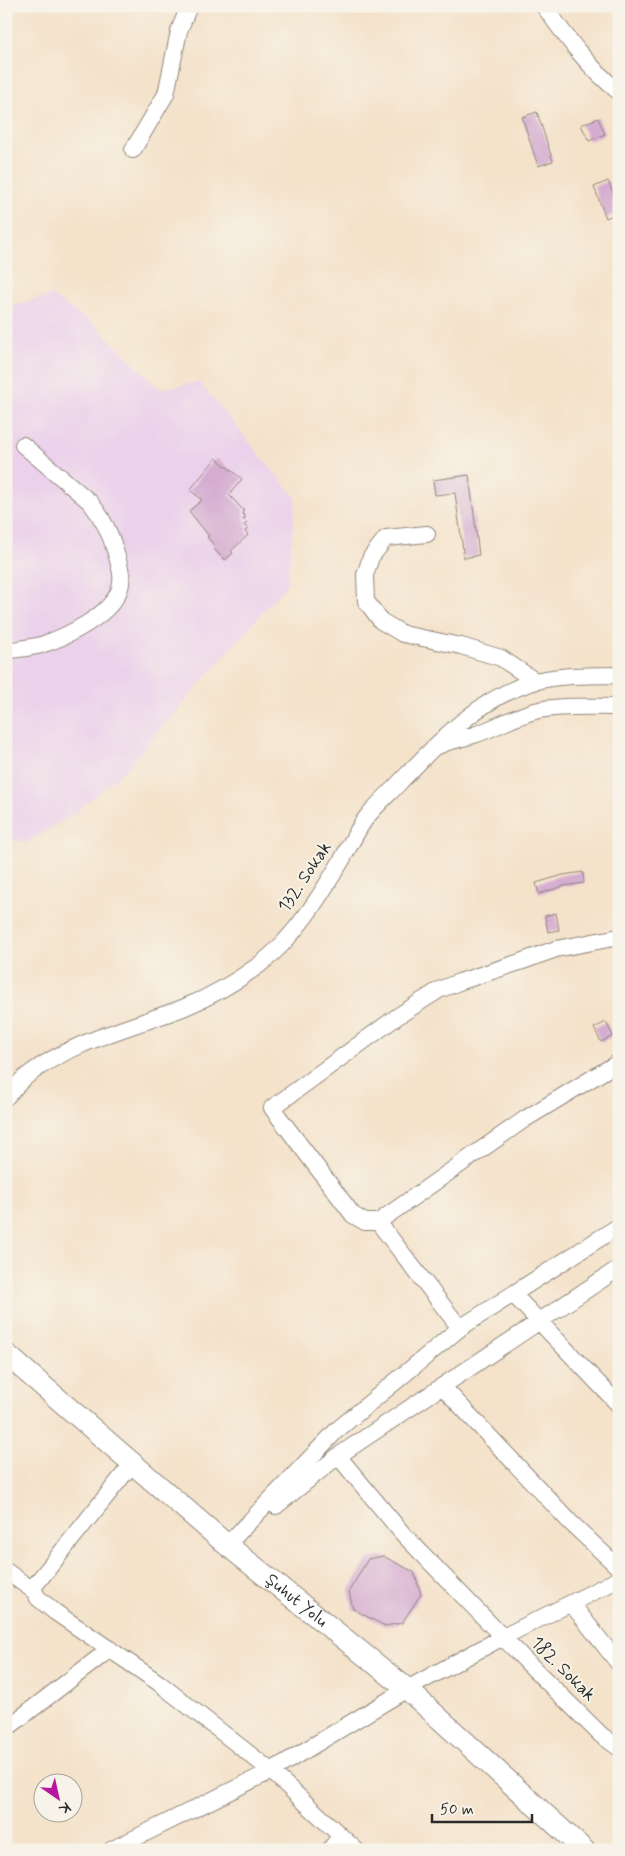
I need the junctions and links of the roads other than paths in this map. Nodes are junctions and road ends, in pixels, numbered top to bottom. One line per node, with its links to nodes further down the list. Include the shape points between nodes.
1 (189, 6): 4 (street, via 179,31 166,94)
2 (544, 6): 3 (street, via 575,49)
3 (619, 92)
4 (133, 150)
5 (23, 445): 7 (street, via 97,510 111,536 121,570 120,587 108,608 70,632 40,645)
6 (427, 534): 9 (street, via 386,538 368,566 366,601 381,621 403,634 501,658)
7 (6, 651)
8 (619, 675): 9 (street, 132. Sokak)
9 (535, 681): 11 (street, 132. Sokak, via 471,715)
10 (619, 707): 11 (street, via 538,710)
11 (431, 750): 14 (street, 132. Sokak, via 366,818 321,896 285,941 260,964 187,1006 102,1036 55,1058 28,1075)
12 (619, 937): 15 (street, via 556,949 439,990 272,1108 353,1215 365,1222)
13 (619, 1062): 15 (street, via 525,1119)
14 (6, 1097)
15 (378, 1222): 20 (street)
16 (619, 1226): 18 (street)
17 (619, 1268): 19 (street)
18 (513, 1294): 19 (street); 20 (street)
19 (538, 1322): 22 (street); 23 (street)
20 (460, 1328): 26 (street, via 337,1430)
21 (6, 1354): 25 (main road, Şuhut Yolu)
22 (442, 1386): 24 (street); 27 (street, via 571,1523)
23 (619, 1405)
24 (338, 1456): 26 (street); 32 (street, 182. Sokak, via 403,1534)
25 (132, 1464): 26 (main road, Şuhut Yolu); 30 (street, via 35,1585)
26 (227, 1545): 35 (main road, Şuhut Yolu)
27 (619, 1568)
28 (6, 1570): 30 (street)
29 (619, 1579): 31 (street)
30 (34, 1591): 33 (street, via 55,1612)
31 (571, 1603): 32 (street); 34 (street)
32 (503, 1637): 35 (street); 37 (street, 182. Sokak, via 601,1735)
33 (110, 1649): 36 (street); 38 (street)
34 (619, 1664)
35 (407, 1689): 38 (street); 43 (main road, Şuhut Yolu)
36 (6, 1728)
37 (619, 1748)
38 (271, 1771): 39 (street); 40 (street)
39 (340, 1836): 41 (street); 42 (street)
40 (111, 1850)
41 (330, 1850)
42 (356, 1850)
43 (584, 1850)

